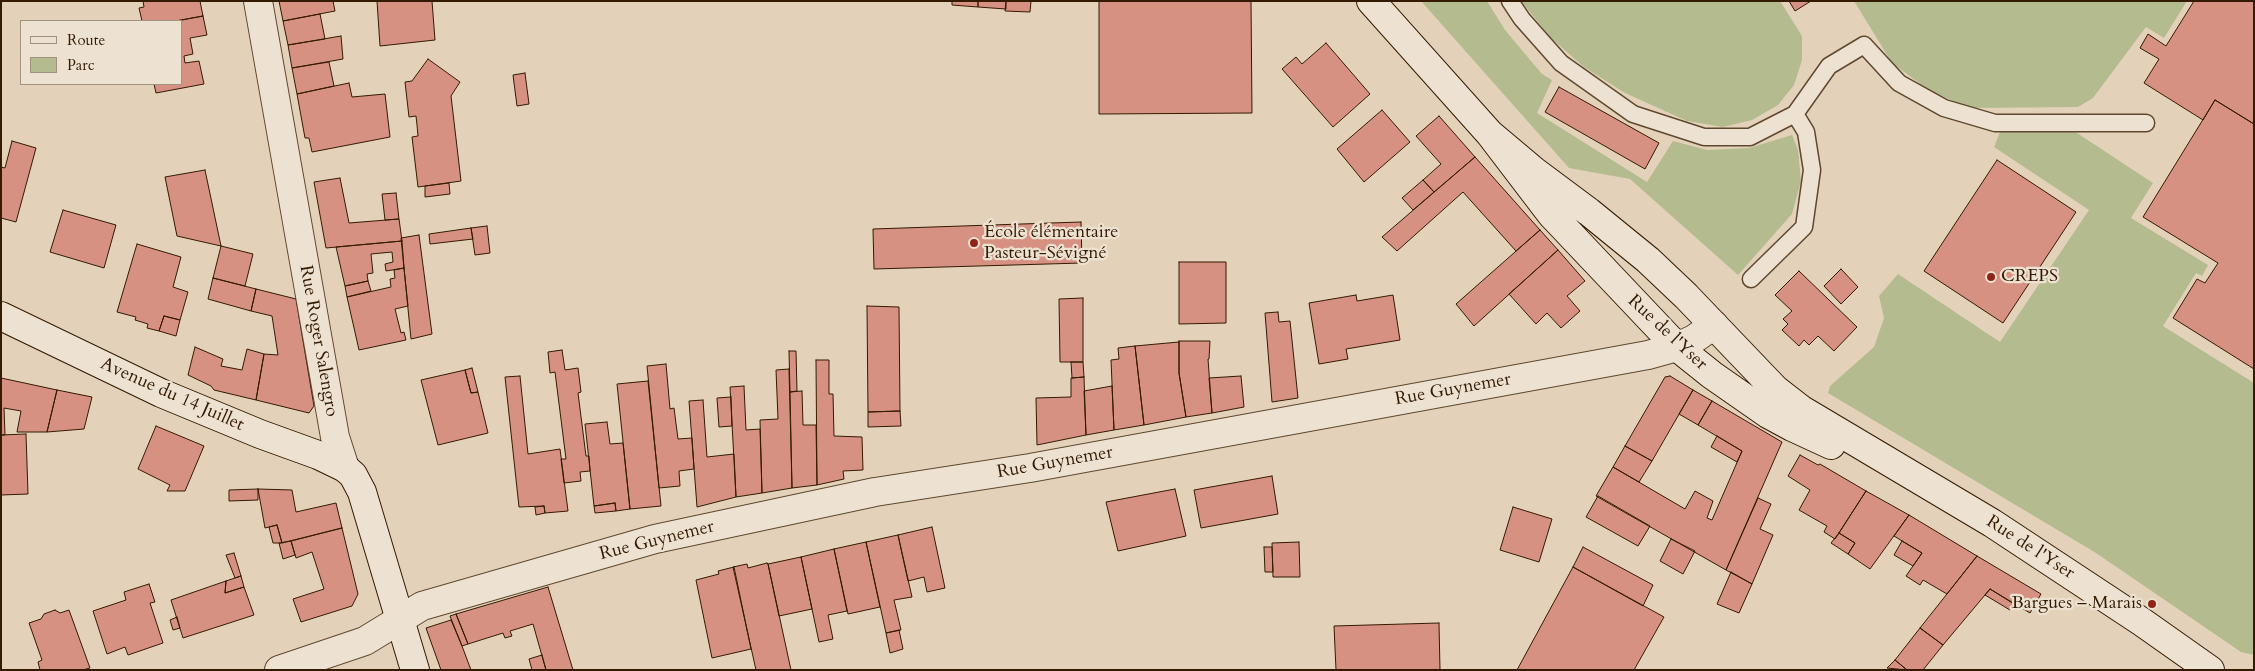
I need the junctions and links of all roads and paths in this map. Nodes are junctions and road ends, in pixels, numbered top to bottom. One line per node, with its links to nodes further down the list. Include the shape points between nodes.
1 (258, 1): 12 (street, Rue Roger Salengro, via 335,437)
2 (1371, 1): 6 (street, Rue de l'Yser)
3 (1510, 1): 4 (lane, via 1561,63 1633,114 1704,137 1750,137)
4 (1794, 114): 5 (lane, via 1829,66 1864,45 1898,82 1944,108 1994,123); 7 (lane, via 1806,132 1812,170 1804,227)
5 (2146, 123)
6 (1490, 134): 9 (street, Rue de l'Yser, via 1648,260); 10 (street, Rue de l'Yser, via 1551,214)
7 (1751, 279)
8 (1, 316): 12 (street, Avenue du 14 Juillet, via 160,392)
9 (1714, 325): 10 (street, Rue Guynemer); 11 (street, Rue de l'Yser, via 1775,390)
10 (1677, 347): 11 (street, Rue de l'Yser, via 1741,395 1792,427 1821,441); 13 (street, Rue Guynemer, via 1648,355 1038,466 875,492 655,539 422,606)
11 (1895, 466): 16 (street, Rue de l'Yser, via 2062,568)
12 (345, 468): 13 (street, Rue Roger Salengro, via 362,492)
13 (399, 621): 14 (street, Rue Guynemer, via 365,641); 15 (street, Rue Roger Salengro)
14 (279, 670)
15 (415, 670)
16 (2210, 670)

